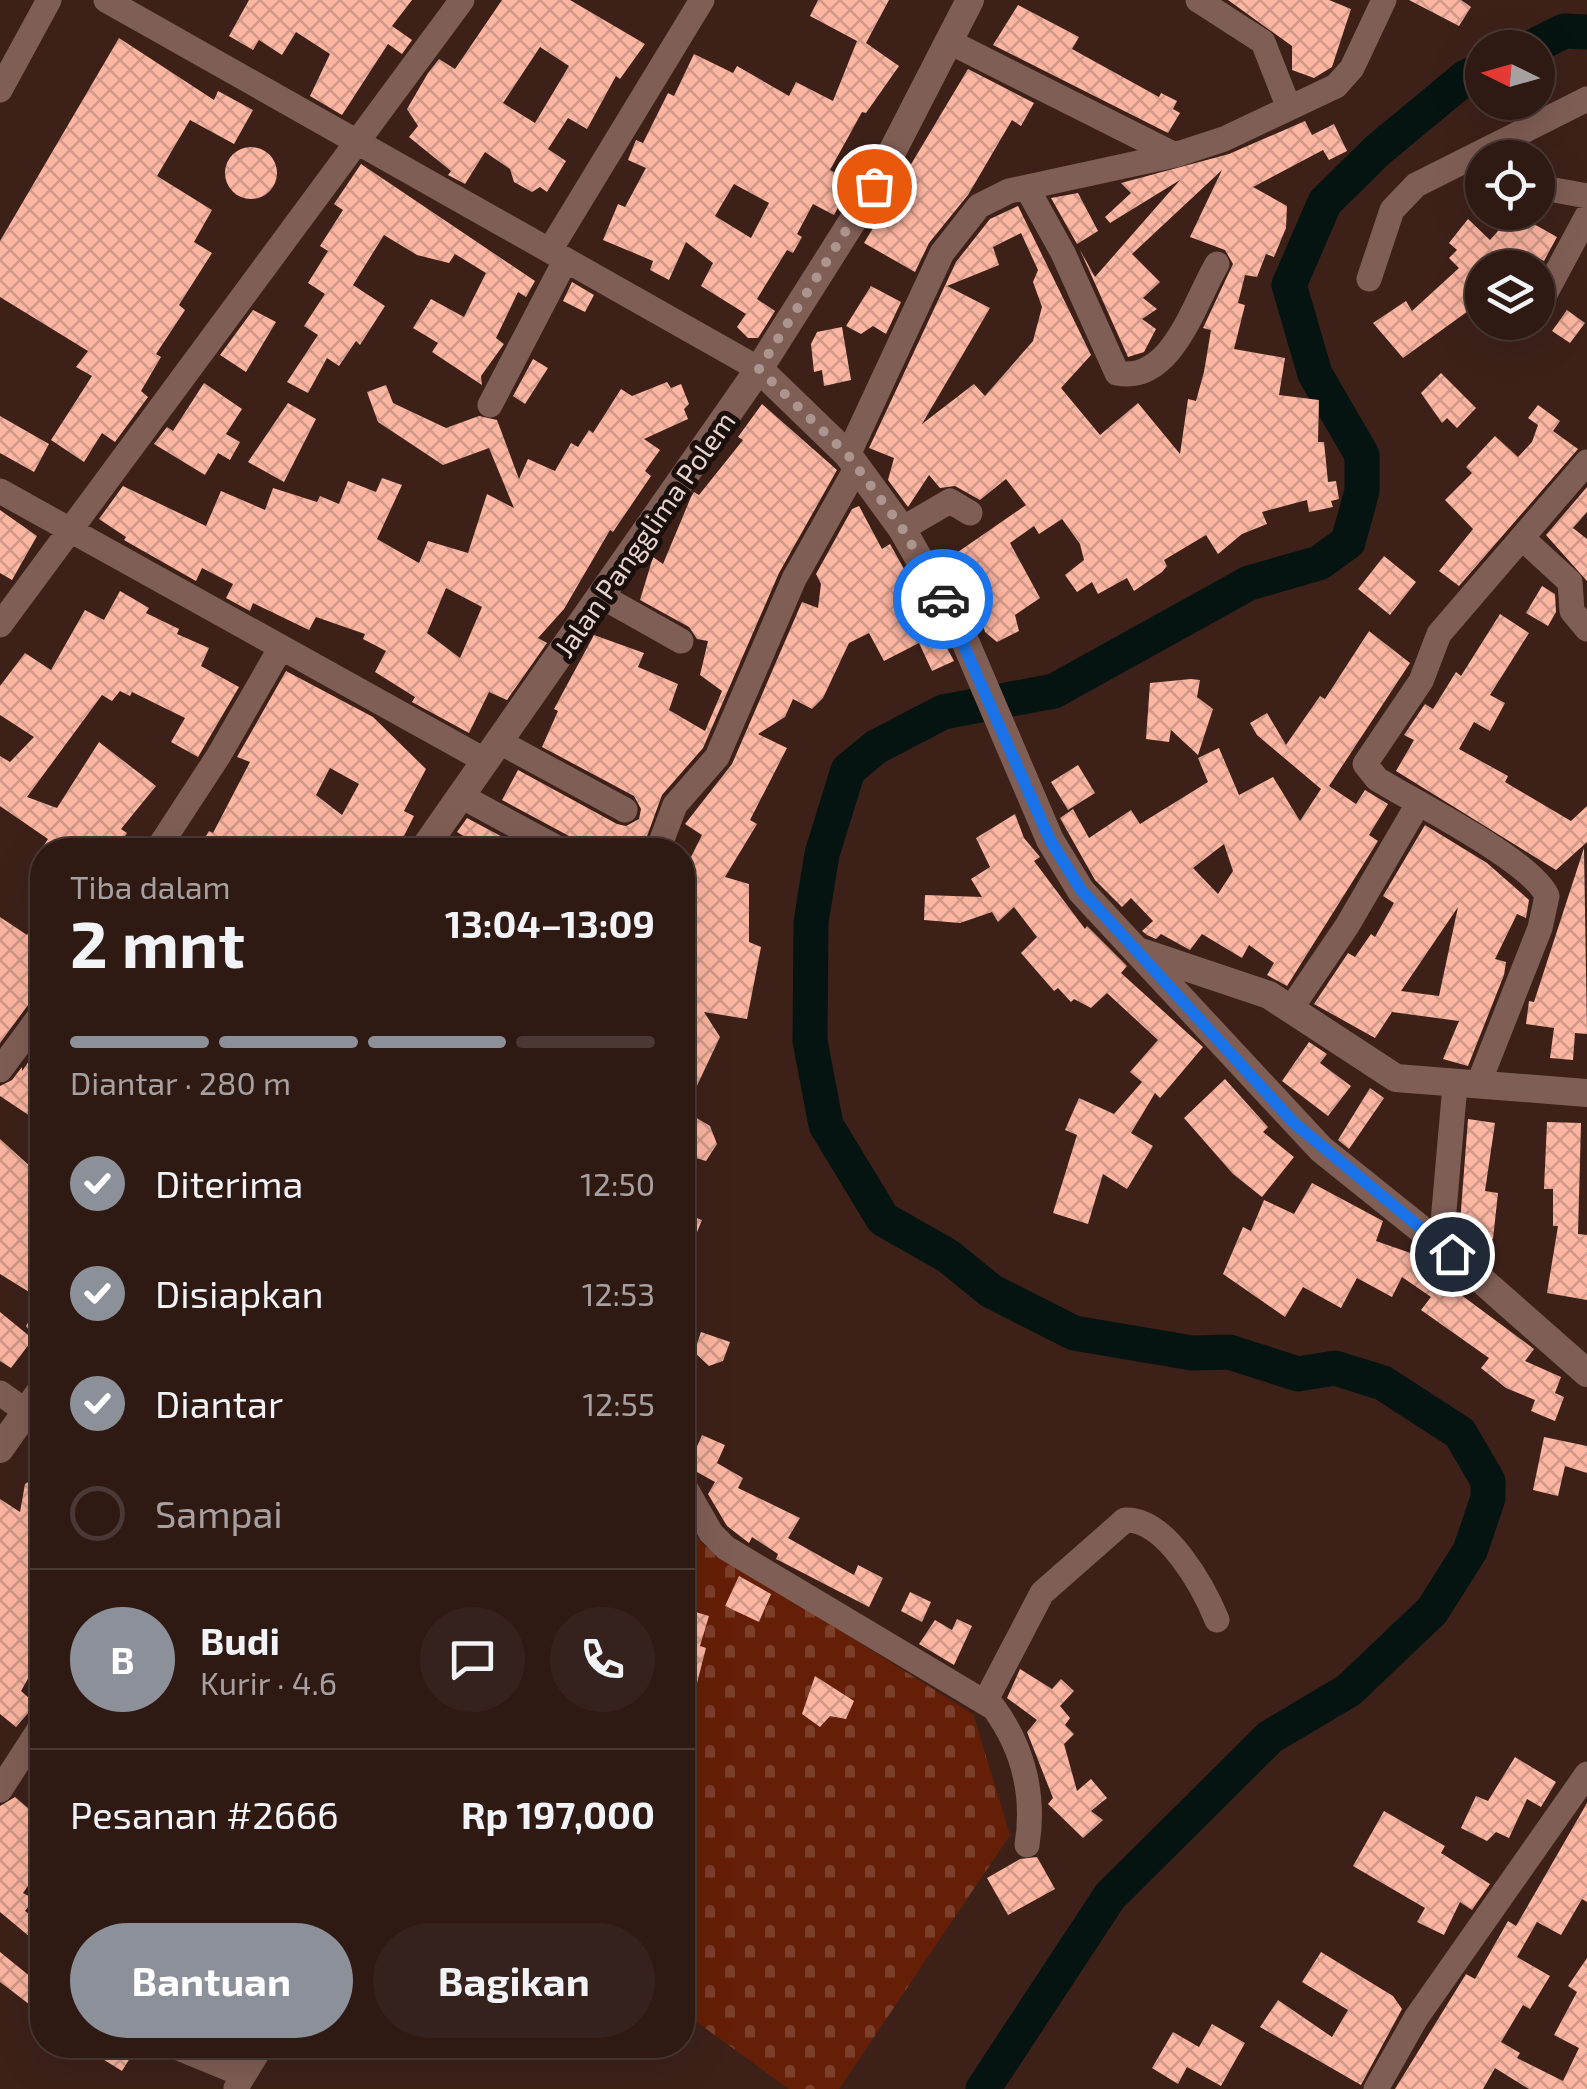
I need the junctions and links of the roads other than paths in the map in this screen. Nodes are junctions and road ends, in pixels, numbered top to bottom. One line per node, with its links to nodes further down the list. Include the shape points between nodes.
1 (49, 0): 9 (street)
2 (106, 0): 13 (street)
3 (462, 0): 13 (street)
4 (702, 0): 20 (street)
5 (970, 0): 8 (street, Jalan Pangglima Polem)
6 (1198, 0): 11 (street, via 1263,42)
7 (1384, 0): 11 (street, via 1346,78)
8 (948, 41): 14 (street); 24 (street, Jalan Pangglima Polem, via 874,186)
9 (0, 90)
10 (1587, 100): 12 (street)
11 (1289, 108): 14 (street)
12 (1517, 140)
13 (359, 144): 20 (street); 31 (street)
14 (1175, 156): 16 (street)
15 (1465, 165): 23 (street, via 1416,185 1392,210)
16 (1027, 188): 21 (street, via 1116,373 1139,375 1158,365); 26 (street, via 992,198 957,230)
17 (1555, 190): 18 (street)
18 (1587, 196)
19 (1587, 216): 22 (street)
20 (558, 256): 24 (street); 25 (street)
21 (1217, 264)
22 (1555, 275)
23 (1368, 279)
24 (759, 369): 26 (street); 33 (street, Jalan Pangglima Polem)
25 (490, 405)
26 (852, 461): 30 (street); 45 (street, via 717,757 675,804)
27 (1587, 462): 32 (street)
28 (0, 491): 31 (street)
29 (970, 513): 30 (street, via 950,501)
30 (902, 528): 46 (street, via 962,634 1034,803 1081,890)
31 (69, 530): 34 (street); 37 (street)
32 (1522, 538): 35 (street, via 1570,582 1572,612); 40 (street, via 1439,634 1414,694 1366,761 1377,779)
33 (601, 596): 36 (street); 38 (street, Jalan Pangglima Polem)
34 (0, 625)
35 (1587, 629)
36 (681, 641)
37 (280, 649): 38 (street); 42 (street)
38 (491, 750): 39 (street, Jalan Pangglima Polem); 41 (street)
39 (461, 796): 43 (street, Jalan Pangglima Polem); 44 (street)
40 (1418, 804): 47 (street); 50 (street, via 1510,859 1547,896 1540,928)
41 (625, 810)
42 (165, 838)
43 (431, 838)
44 (539, 838)
45 (662, 838)
46 (1141, 952): 47 (street); 52 (street, via 1294,1123)
47 (1292, 1007): 50 (street, via 1396,1078)
48 (30, 1029): 49 (street)
49 (0, 1070)
50 (1466, 1085): 51 (street); 52 (street)
51 (1587, 1093)
52 (1441, 1245): 53 (street)
53 (1587, 1374)
54 (0, 1392): 55 (street)
55 (30, 1399)
56 (30, 1407): 57 (street)
57 (0, 1450)
58 (695, 1505): 60 (street, via 726,1548)
59 (1218, 1620): 60 (street, via 1188,1565 1149,1527 1125,1520 1042,1593)
60 (986, 1700): 64 (street, via 1016,1744 1025,1774)
61 (30, 1742): 62 (street)
62 (3, 1779)
63 (1583, 1787): 68 (street, via 1416,2018)
64 (1027, 1845)
65 (195, 2058): 67 (street)
66 (254, 2058): 67 (street)
67 (240, 2082)
68 (1376, 2089)

